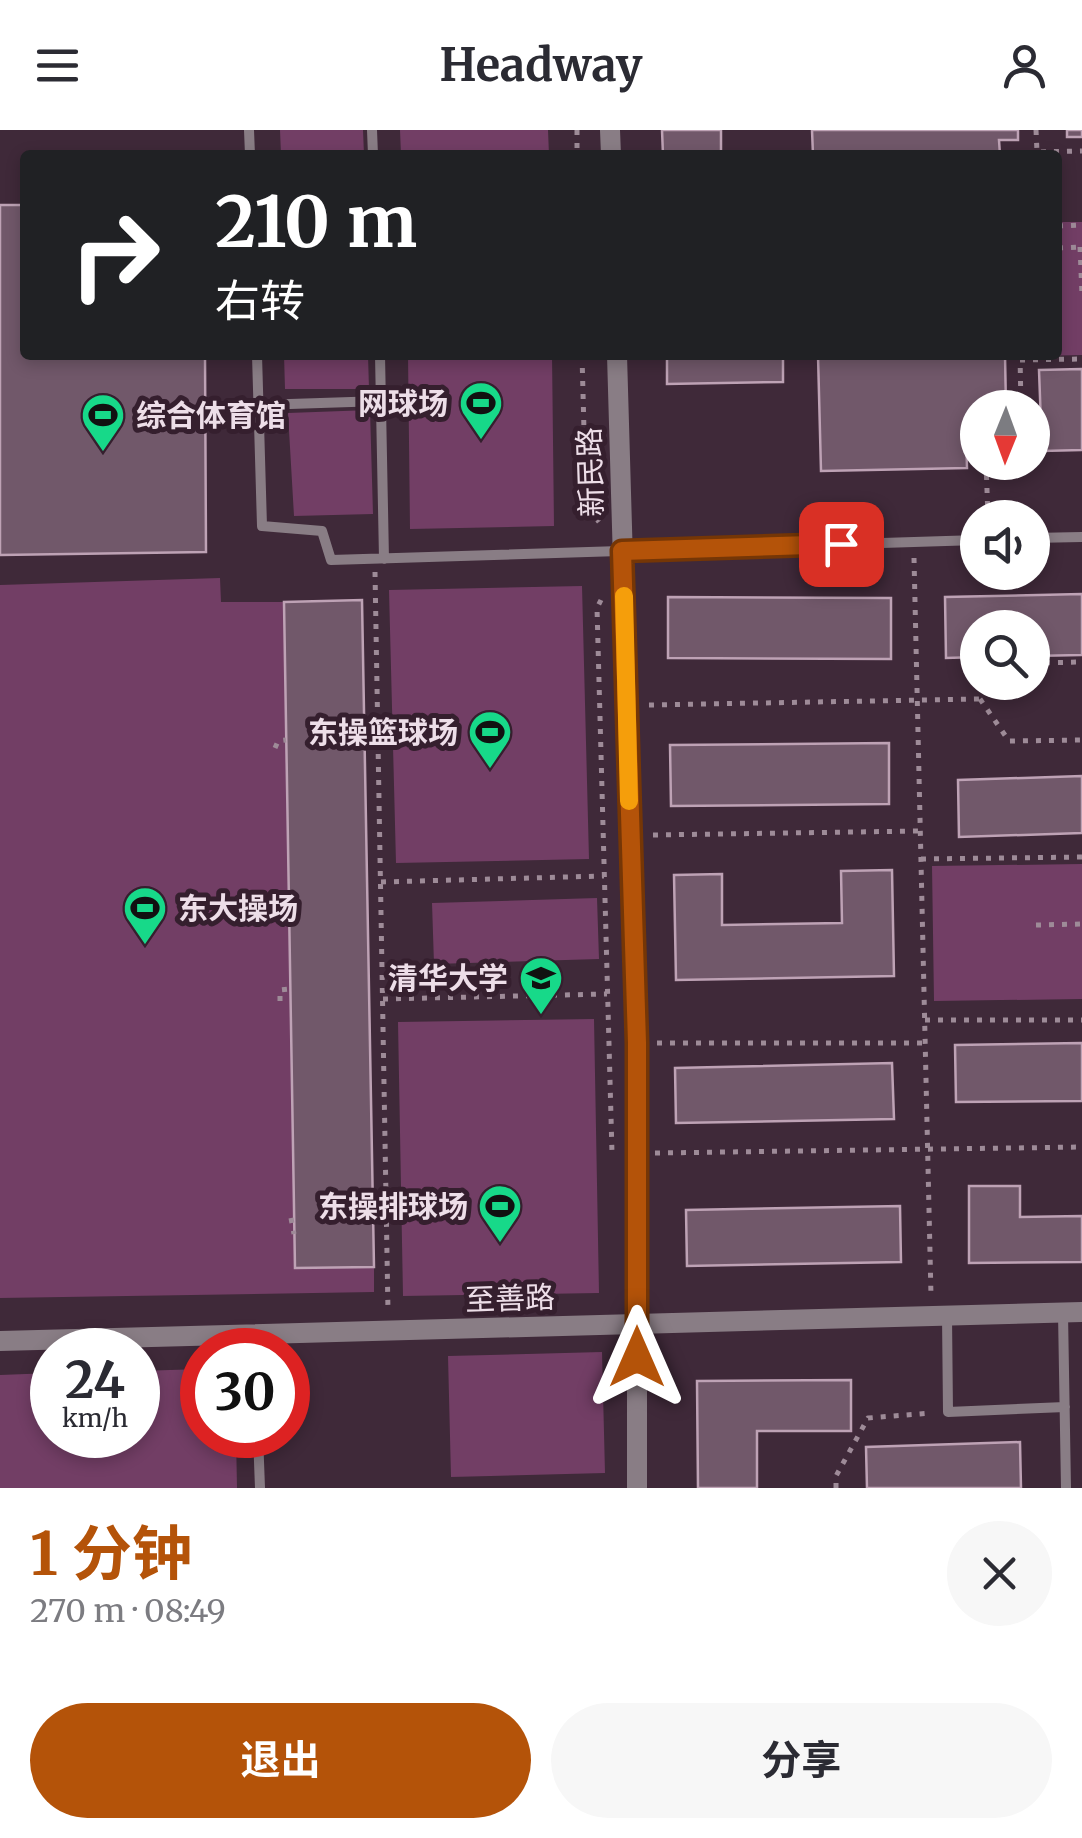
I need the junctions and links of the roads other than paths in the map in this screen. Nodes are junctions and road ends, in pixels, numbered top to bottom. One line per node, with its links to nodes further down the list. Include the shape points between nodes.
1 (257, 360): 5 (lane)
2 (380, 360): 4 (lane)
3 (617, 360): 9 (street, 新民路)
4 (382, 401): 5 (lane); 10 (lane)
5 (258, 405): 10 (lane, via 262,526 322,531 331,560)
6 (1082, 537): 7 (lane)
7 (1050, 538)
8 (960, 541): 9 (lane)
9 (622, 551): 10 (lane); 13 (street, 新民路, via 637,1043)
10 (384, 559)
11 (1073, 1312): 12 (street, 至善路); 17 (lane)
12 (939, 1314): 13 (street, 至善路); 17 (lane, via 948,1412)
13 (637, 1324): 14 (street, 至善路); 20 (street, 新民路)
14 (310, 1337)
15 (0, 1341): 16 (street, 至善路)
16 (180, 1342)
17 (1065, 1407): 21 (lane)
18 (259, 1458): 19 (lane)
19 (260, 1488)
20 (637, 1488)
21 (1066, 1488)

